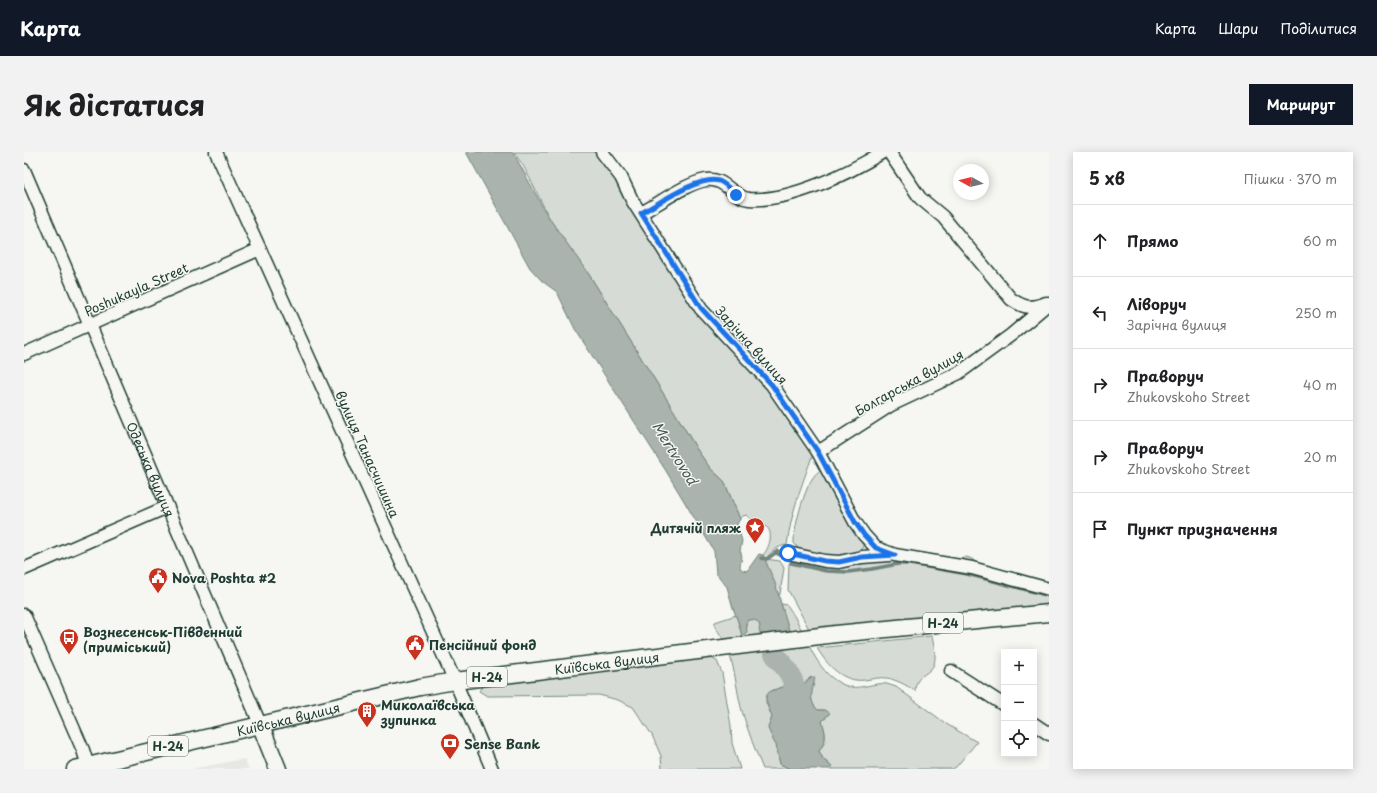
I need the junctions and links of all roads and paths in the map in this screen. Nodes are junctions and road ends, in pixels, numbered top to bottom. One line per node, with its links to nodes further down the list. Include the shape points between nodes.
1 (216, 152): 7 (street, вулиця Танасчишина)
2 (883, 152): 6 (street, via 861,165 798,192 772,198 748,199 736,195 719,181 707,180)
3 (889, 152): 8 (street, via 920,198 943,217 1011,298 1019,305 1028,307)
4 (608, 155): 6 (street, Зарічна вулиця)
5 (24, 170): 9 (street, Одеська вулиця)
6 (641, 213): 11 (street, Зарічна вулиця, via 701,308 772,385)
7 (260, 249): 9 (street, Poshukayla Street); 20 (street, вулиця Танасчишина)
8 (1049, 302): 11 (street, Болгарська вулиця, via 959,374 891,405)
9 (91, 324): 10 (street, Poshukayla Street); 12 (street, Одеська вулиця)
10 (24, 354)
11 (818, 452): 14 (street, Зарічна вулиця, via 864,535 876,548)
12 (167, 507): 15 (street); 22 (street, Одеська вулиця)
13 (788, 553): 14 (street, via 839,562 862,557)
14 (895, 555): 16 (street, Зарічна вулиця, via 972,568)
15 (24, 568)
16 (1049, 589)
17 (1049, 613): 20 (main road, Київська вулиця / Н-24, via 836,634)
18 (24, 615): 25 (street, via 83,750)
19 (951, 671): 21 (street)
20 (455, 681): 22 (main road, Київська вулиця / Н-24); 27 (street, вулиця Танасчишина)
21 (1001, 703)
22 (260, 724): 25 (main road, Київська вулиця / Н-24); 26 (main road, Одеська вулиця)
23 (1037, 726): 24 (street)
24 (1049, 734)
25 (81, 768)
26 (278, 769)
27 (492, 769)

